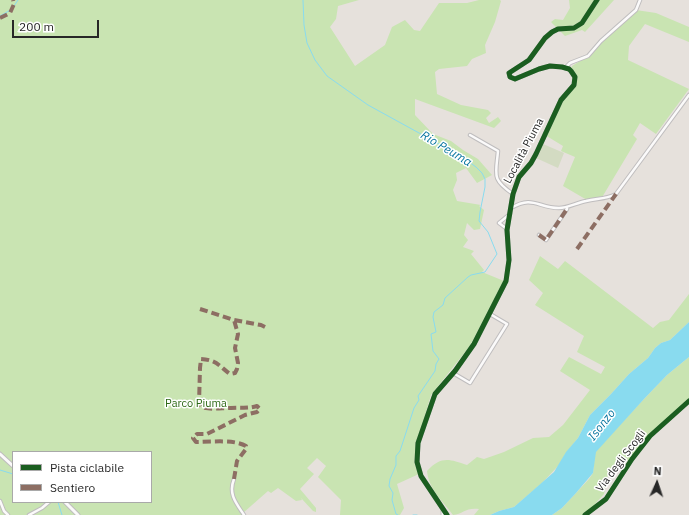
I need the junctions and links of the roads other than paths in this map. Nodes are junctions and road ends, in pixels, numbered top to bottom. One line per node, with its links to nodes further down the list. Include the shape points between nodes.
1 (597, 0): 3 (street, via 582,23 549,33 532,57 510,71 509,76 514,79 550,66)
2 (640, 0): 3 (street, via 636,10 588,56 570,63)
3 (565, 68): 6 (street, Località Piuma, via 574,74 575,82 561,100 536,154 519,177)
4 (689, 95): 7 (street, via 616,194)
5 (470, 135): 6 (street, Località Piuma, via 498,151 496,177 501,186)
6 (512, 194): 8 (street, Località Piuma)
7 (567, 207): 8 (street, via 552,208 535,202 526,202); 11 (street, via 546,240)
8 (511, 208): 9 (street, Località Piuma)
9 (510, 214): 10 (street, Località Piuma); 10 (street, Località Piuma, via 499,223)
10 (507, 230): 12 (street, Località Piuma, via 509,268 506,281)
11 (539, 235)
12 (490, 314): 13 (street, Località Piuma); 13 (street, via 507,324 470,383)
13 (454, 373): 21 (street, Località Piuma, via 435,394 418,443 417,454 421,476)
14 (689, 401): 28 (street, Via degli Scogli, via 650,436 606,499)
15 (0, 454): 16 (street)
16 (12, 465)
17 (234, 479): 25 (street, via 231,492)
18 (0, 501): 22 (street)
19 (48, 503): 23 (street)
20 (66, 503): 24 (street)
21 (443, 509): 26 (street); 27 (street, Località Piuma)
22 (8, 515)
23 (29, 515)
24 (78, 515)
25 (244, 515)
26 (443, 515)
27 (447, 515)
28 (585, 515)

